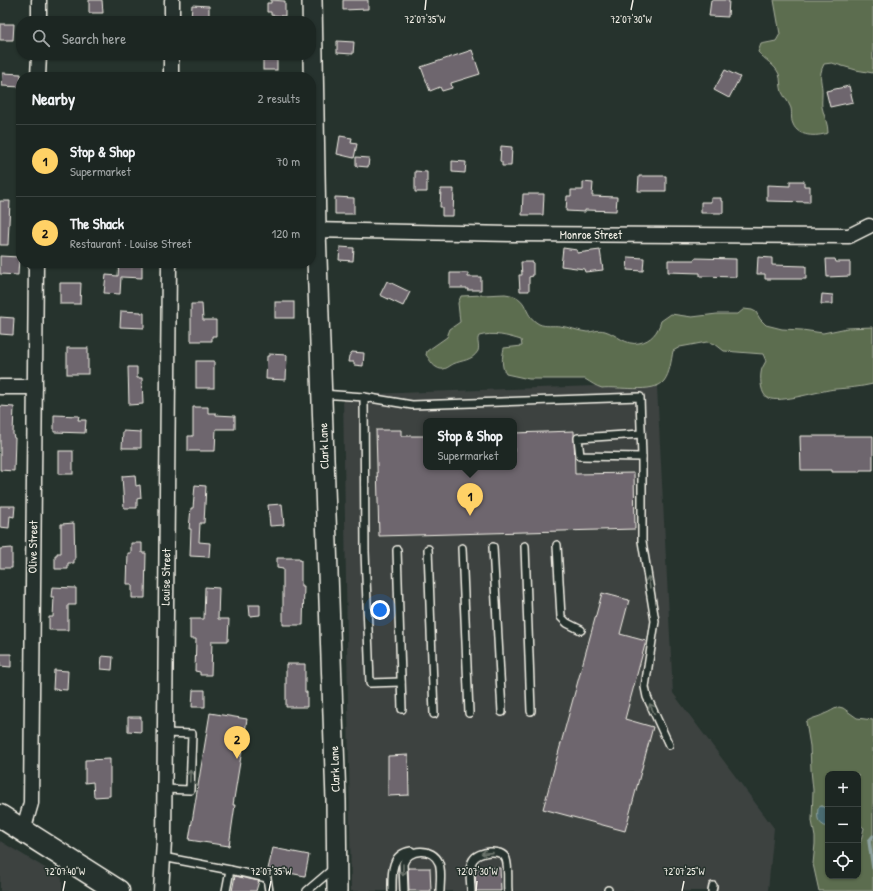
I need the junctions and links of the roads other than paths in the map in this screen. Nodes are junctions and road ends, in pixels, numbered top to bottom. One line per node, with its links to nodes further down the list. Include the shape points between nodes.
1 (39, 0): 4 (street)
2 (172, 0): 5 (street)
3 (312, 0): 6 (main road, Clark Lane)
4 (39, 16)
5 (172, 16)
6 (312, 16)
7 (39, 60): 10 (street)
8 (171, 60): 11 (street)
9 (313, 60): 12 (main road, Clark Lane)
10 (38, 72)
11 (171, 72)
12 (313, 72)
13 (869, 226): 14 (street, Monroe Street, via 849,236)
14 (316, 230)
15 (36, 268): 19 (street, Olive Street)
16 (169, 268): 37 (street, Louise Street)
17 (316, 268): 20 (main road, Clark Lane)
18 (0, 387): 19 (street)
19 (35, 387): 41 (street, Olive Street, via 31,804)
20 (322, 394): 21 (lane); 44 (main road, Clark Lane)
21 (364, 397): 22 (lane, via 412,405 640,397); 31 (lane, via 365,551 370,683)
22 (641, 434): 23 (lane); 23 (lane, via 578,438 580,456)
23 (642, 457): 38 (lane, one-way to 23, via 645,687 655,621 642,541)
24 (557, 545): 30 (lane, via 561,617 567,624)
25 (525, 546): 33 (lane)
26 (493, 547): 34 (lane)
27 (462, 548): 35 (lane)
28 (428, 549): 36 (lane)
29 (397, 550): 31 (lane)
30 (581, 630)
31 (401, 682): 32 (lane)
32 (402, 709)
33 (531, 711)
34 (502, 712)
35 (469, 713)
36 (434, 714)
37 (165, 733): 39 (street, Louise Street); 39 (lane, one-way to 37, via 190,790 192,734)
38 (669, 745)
39 (164, 789): 43 (street, Louise Street)
40 (0, 816): 41 (main road)
41 (23, 831): 47 (main road)
42 (423, 851): 52 (lane, via 406,852 398,857 392,869); 53 (lane, one-way to 53, via 411,853 404,860); 54 (lane, via 433,854 439,864)
43 (163, 857): 45 (lane); 48 (street, Louise Street)
44 (338, 866): 50 (lane); 51 (main road, Clark Lane)
45 (230, 870): 46 (lane); 49 (lane, via 267,878)
46 (229, 888)
47 (118, 891)
48 (161, 891)
49 (269, 891)
50 (307, 891)
51 (337, 891)
52 (392, 891)
53 (404, 891)
54 (440, 891)
55 (471, 891): 56 (lane, one-way to 55, via 506,859 495,853 482,853 475,857 471,868)
56 (508, 891)

